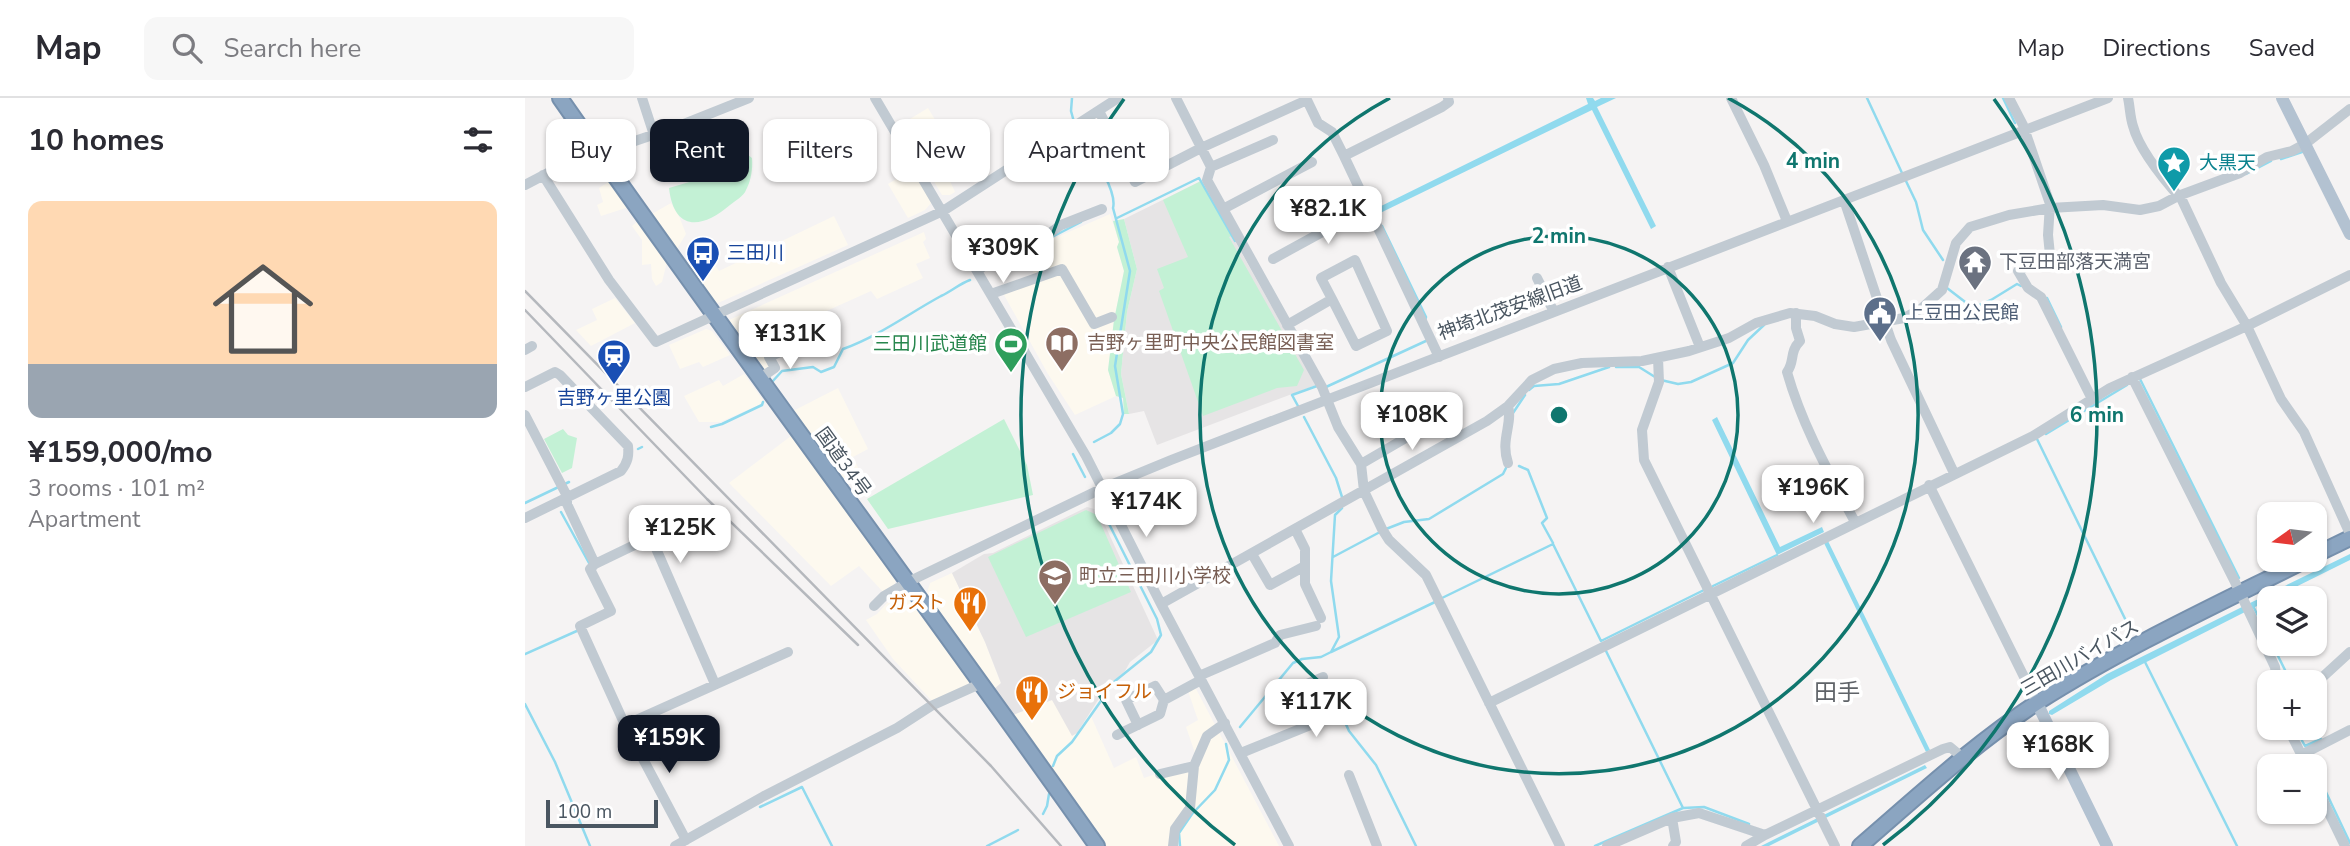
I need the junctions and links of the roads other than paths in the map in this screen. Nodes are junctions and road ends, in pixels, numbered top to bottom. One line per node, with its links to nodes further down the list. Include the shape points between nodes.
1 (560, 98): 17 (highway, 国道34号)
2 (642, 98): 19 (street)
3 (748, 98): 14 (street)
4 (876, 98): 36 (street)
5 (1118, 98): 16 (street)
6 (1448, 98): 24 (street, via 1450,102 1442,107)
7 (1731, 98): 38 (street)
8 (2009, 98): 20 (street)
9 (2108, 98): 20 (street, 神埼北茂安線旧道)
10 (2127, 98): 31 (street, via 2139,141)
11 (2282, 98): 22 (main road)
12 (1179, 99): 23 (street)
13 (1306, 99): 23 (street); 24 (street, 神埼北茂安線旧道)
14 (732, 101): 18 (street)
15 (2350, 108): 22 (street)
16 (1099, 111): 23 (street, via 1135,182); 36 (street)
17 (575, 119)
18 (691, 119)
19 (650, 121)
20 (2024, 130): 32 (street, 神埼北茂安線旧道); 37 (street)
21 (1273, 140): 26 (street)
22 (2305, 144): 31 (street); 39 (main road)
23 (1201, 148): 26 (street)
24 (1344, 156): 33 (street, 神埼北茂安線旧道)
25 (1312, 162): 35 (street)
26 (1211, 167): 35 (street, via 1207,180)
27 (546, 174): 28 (street)
28 (543, 176): 30 (street); 48 (street, via 609,280 656,342)
29 (619, 182): 48 (highway, 国道34号)
30 (525, 185)
31 (2180, 198): 37 (street, via 2140,210 2103,205); 53 (street)
32 (1844, 200): 38 (street, 神埼北茂安線旧道); 52 (street)
33 (1368, 207): 40 (street); 56 (street, 神埼北茂安線旧道)
34 (1102, 209): 42 (street, via 1000,254)
35 (1223, 209): 51 (street)
36 (943, 211): 42 (street); 48 (street)
37 (2049, 211): 52 (street, via 1997,218 1965,230 1938,295 1909,316); 62 (street, via 2050,254 2018,271 2028,288 2041,297)
38 (1787, 221): 41 (street, 神埼北茂安線旧道)
39 (2350, 234)
40 (1273, 259)
41 (1668, 267): 47 (street, 神埼北茂安線旧道); 55 (street)
42 (977, 271): 45 (street)
43 (2350, 275): 53 (street)
44 (1537, 278): 47 (street)
45 (991, 294): 50 (street, via 1062,269 1094,324); 70 (street)
46 (1332, 299): 46 (street, via 1321,278 1355,260 1387,331 1356,346); 51 (street)
47 (1554, 312): 56 (street, 神埼北茂安線旧道)
48 (715, 315): 59 (highway, 国道34号)
49 (1796, 316): 52 (street, via 1854,327); 55 (street, via 1765,320); 74 (street, via 1800,341 1787,372 1823,463)
50 (1112, 317)
51 (1287, 324): 61 (street)
52 (1886, 325): 68 (street)
53 (2247, 326): 58 (street); 76 (street, via 2281,399 2304,432)
54 (805, 341): 59 (street, via 769,357 775,368)
55 (1700, 348): 57 (street)
56 (1439, 357): 61 (street)
57 (1658, 358): 63 (street, via 1554,369 1532,380); 83 (street, via 1659,379 1642,430 1644,460)
58 (2132, 377): 62 (street); 84 (street)
59 (759, 379): 82 (highway, 国道34号)
60 (525, 387): 72 (street, via 555,372 628,446 627,463 621,471)
61 (1328, 400): 67 (street); 70 (street)
62 (2092, 400): 68 (street, via 2033,436)
63 (1508, 406): 66 (street, via 1504,449); 71 (street)
64 (1447, 414): 67 (street)
65 (525, 415): 72 (street)
66 (1508, 463)
67 (1361, 464): 71 (street)
68 (1954, 473): 69 (street)
69 (1929, 485): 74 (street); 99 (street)
70 (1103, 488): 82 (street); 85 (street)
71 (1364, 491): 75 (street); 98 (street, via 1383,531 1426,575)
72 (567, 496): 73 (street); 79 (street)
73 (525, 518)
74 (1855, 522): 83 (street)
75 (1295, 529): 78 (street); 80 (street, via 1305,549)
76 (2350, 536): 77 (highway)
77 (2327, 548)
78 (1252, 554): 80 (street, via 1270,585); 85 (street)
79 (595, 564): 94 (street, via 651,537); 101 (street, via 590,569 611,611 580,626)
80 (1305, 566): 92 (street, via 1305,583 1319,622 1280,635 1275,643)
81 (2282, 572): 84 (highway, 三田川バイパス)
82 (908, 582): 86 (street); 93 (highway, 国道34号)
83 (1711, 593): 98 (street); 112 (street)
84 (2239, 593): 89 (street); 99 (highway, 三田川バイパス)
85 (1161, 604): 92 (street)
86 (874, 606)
87 (787, 652): 94 (street)
88 (2350, 652): 90 (street)
89 (2275, 670)
90 (2327, 673)
91 (1323, 677): 95 (street)
92 (1200, 678): 97 (street); 100 (street)
93 (982, 683): 115 (street, via 931,706); 117 (highway, 国道34号)
94 (715, 684): 101 (street)
95 (1305, 684): 96 (street); 105 (street, via 1320,721)
96 (1293, 690)
97 (1164, 700): 102 (street, via 1160,714); 102 (street, via 1155,686 1126,700)
98 (1489, 703): 121 (street)
99 (2037, 703): 107 (highway, 三田川バイパス); 127 (main road)
100 (1225, 723): 105 (street); 108 (street, via 1207,736)
101 (625, 725): 115 (street)
102 (1138, 725): 104 (street)
103 (2350, 730): 106 (street)
104 (1117, 735)
105 (1241, 753): 119 (street)
106 (2303, 754)
107 (1962, 757): 112 (street, via 1946,747); 126 (highway, 三田川バイパス)
108 (1194, 766): 109 (street); 118 (street, via 1190,808 1175,829)
109 (1160, 774)
110 (1349, 775): 120 (street)
111 (2327, 809): 128 (street)
112 (1820, 816): 114 (street); 125 (street)
113 (1672, 818): 114 (street, via 1699,813); 122 (street); 123 (street)
114 (1765, 835): 124 (street)
115 (686, 840): 116 (street)
116 (675, 846)
117 (1097, 846)
118 (1173, 846)
119 (1289, 846)
120 (1377, 846)
121 (1560, 846)
122 (1607, 846)
123 (1673, 846)
124 (1746, 846)
125 (1835, 846)
126 (1860, 846)
127 (2108, 846)
128 (2345, 846)

